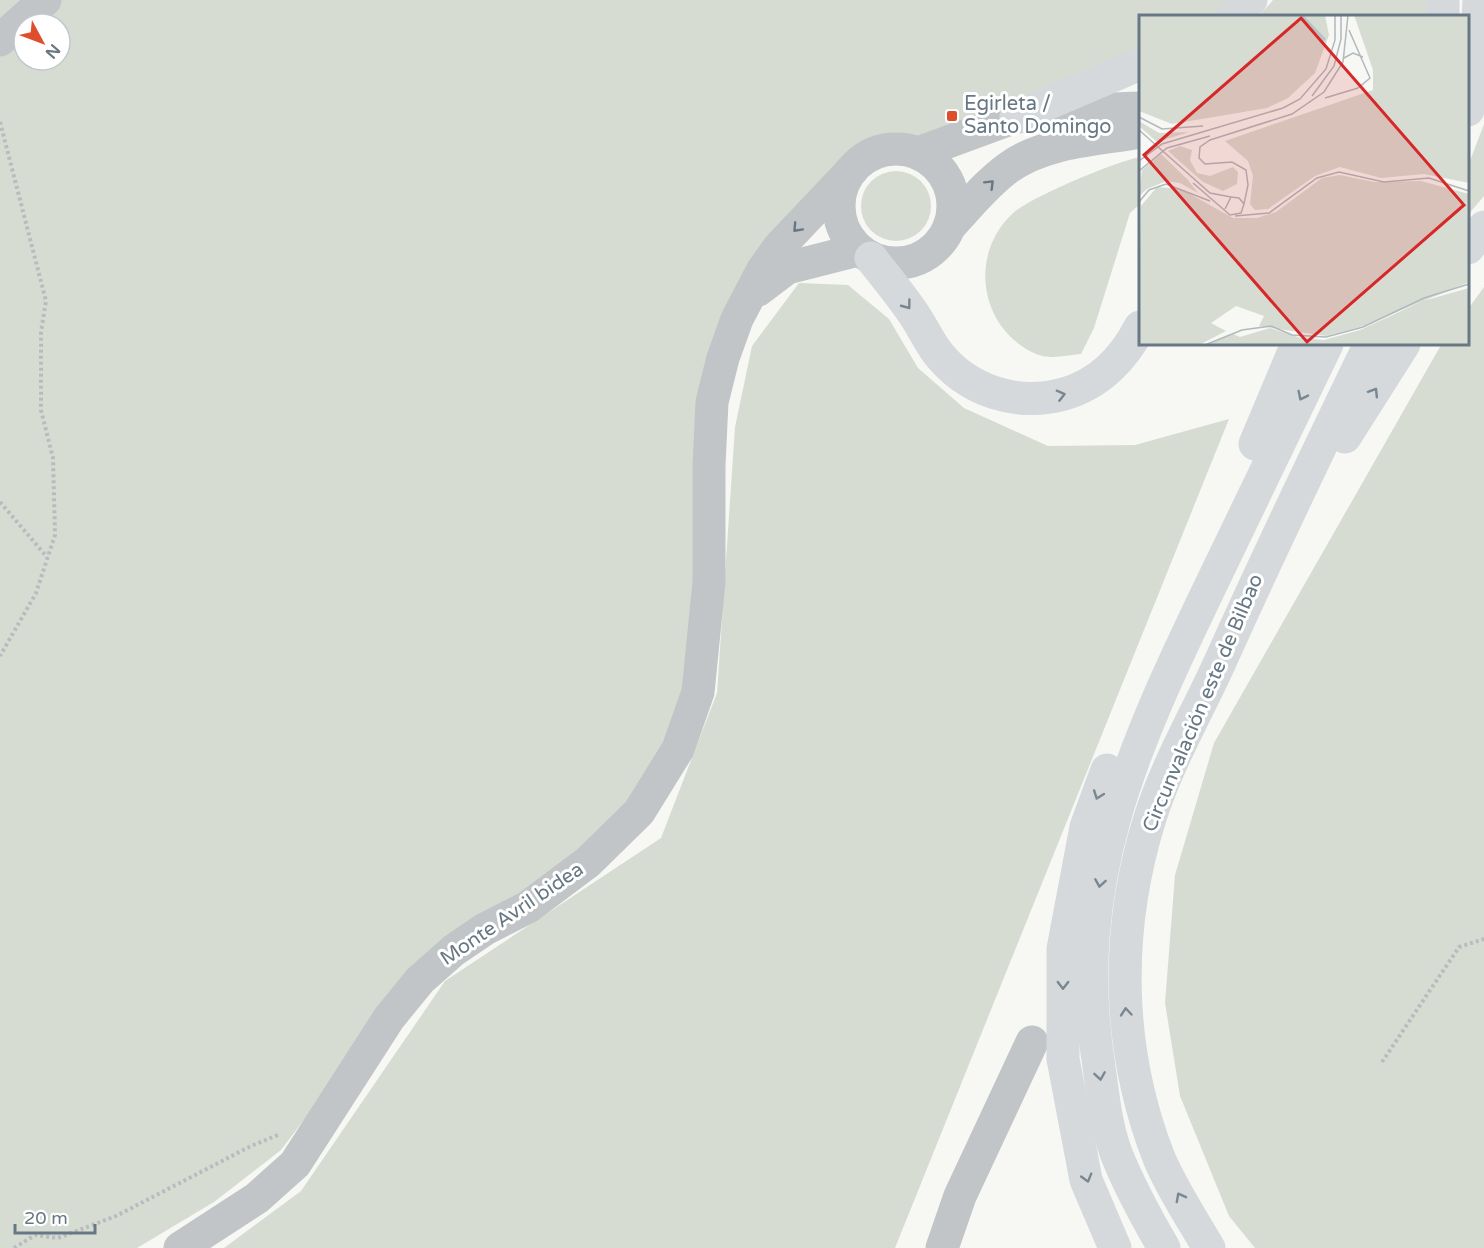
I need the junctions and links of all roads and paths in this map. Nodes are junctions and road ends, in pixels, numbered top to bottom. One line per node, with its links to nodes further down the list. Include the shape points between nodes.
1 (45, 0): 5 (street)
2 (1251, 0): 4 (main road)
3 (1479, 0): 9 (main road, via 1475,77)
4 (1233, 15)
5 (0, 40)
6 (1139, 64): 11 (main road)
7 (1484, 89): 8 (street)
8 (1469, 91)
9 (1469, 102)
10 (1139, 108): 11 (street)
11 (1016, 117): 14 (street)
12 (0, 122): 28 (path, via 46,301 41,332 41,410 53,458 55,535)
13 (1139, 132): 16 (street, one-way to 13, via 994,179 1027,157 1053,148)
14 (918, 153): 15 (street, via 882,150); 16 (street, via 931,160 949,184 953,198)
15 (852, 170): 19 (street, via 843,183 839,212 845,232); 20 (street, Monte Avril bidea, one-way to 20, via 779,247)
16 (949, 227): 19 (street, via 942,241 918,260 887,263)
17 (1484, 227): 18 (main road)
18 (1469, 246)
19 (865, 254): 20 (street, Monte Avril bidea, via 787,268); 21 (main road, one-way to 21, via 914,314 938,353 960,374 984,389 1017,399 1038,400 1075,391 1108,370 1129,350)
20 (746, 301): 35 (street, Monte Avril bidea, via 729,338 712,402 709,582 698,692 678,749 639,812 588,862 528,907 454,950 420,980 389,1018)
21 (1139, 329)
22 (1297, 345): 27 (main road)
23 (1327, 345): 30 (main road, Circunvalación este de Bilbao, one-way to 30)
24 (1370, 345): 29 (main road, Circunvalación este de Bilbao)
25 (1403, 345): 29 (main road, one-way to 25)
26 (0, 502): 28 (path)
27 (1218, 531): 30 (main road); 40 (main road, one-way to 40, via 1183,599 1086,827 1064,949 1063,1059 1086,1180)
28 (48, 558): 31 (path, via 36,593)
29 (1245, 603): 36 (main road, Circunvalación este de Bilbao, one-way to 29, via 1160,1160 1141,1106 1125,1007 1126,924 1151,816)
30 (1198, 612): 41 (main road, Circunvalación este de Bilbao, one-way to 41, via 1156,699 1127,774 1106,844 1090,966 1093,1032 1115,1150)
31 (0, 656)
32 (1484, 939): 34 (path, via 1459,947)
33 (1032, 1042): 39 (street, via 960,1196)
34 (1382, 1062)
35 (323, 1123): 37 (path, via 251,1146 116,1216 58,1238 35,1235); 38 (street, Monte Avril bidea, via 295,1164 265,1191)
36 (1208, 1242)
37 (14, 1248)
38 (180, 1248)
39 (942, 1248)
40 (1115, 1248)
41 (1164, 1248)

